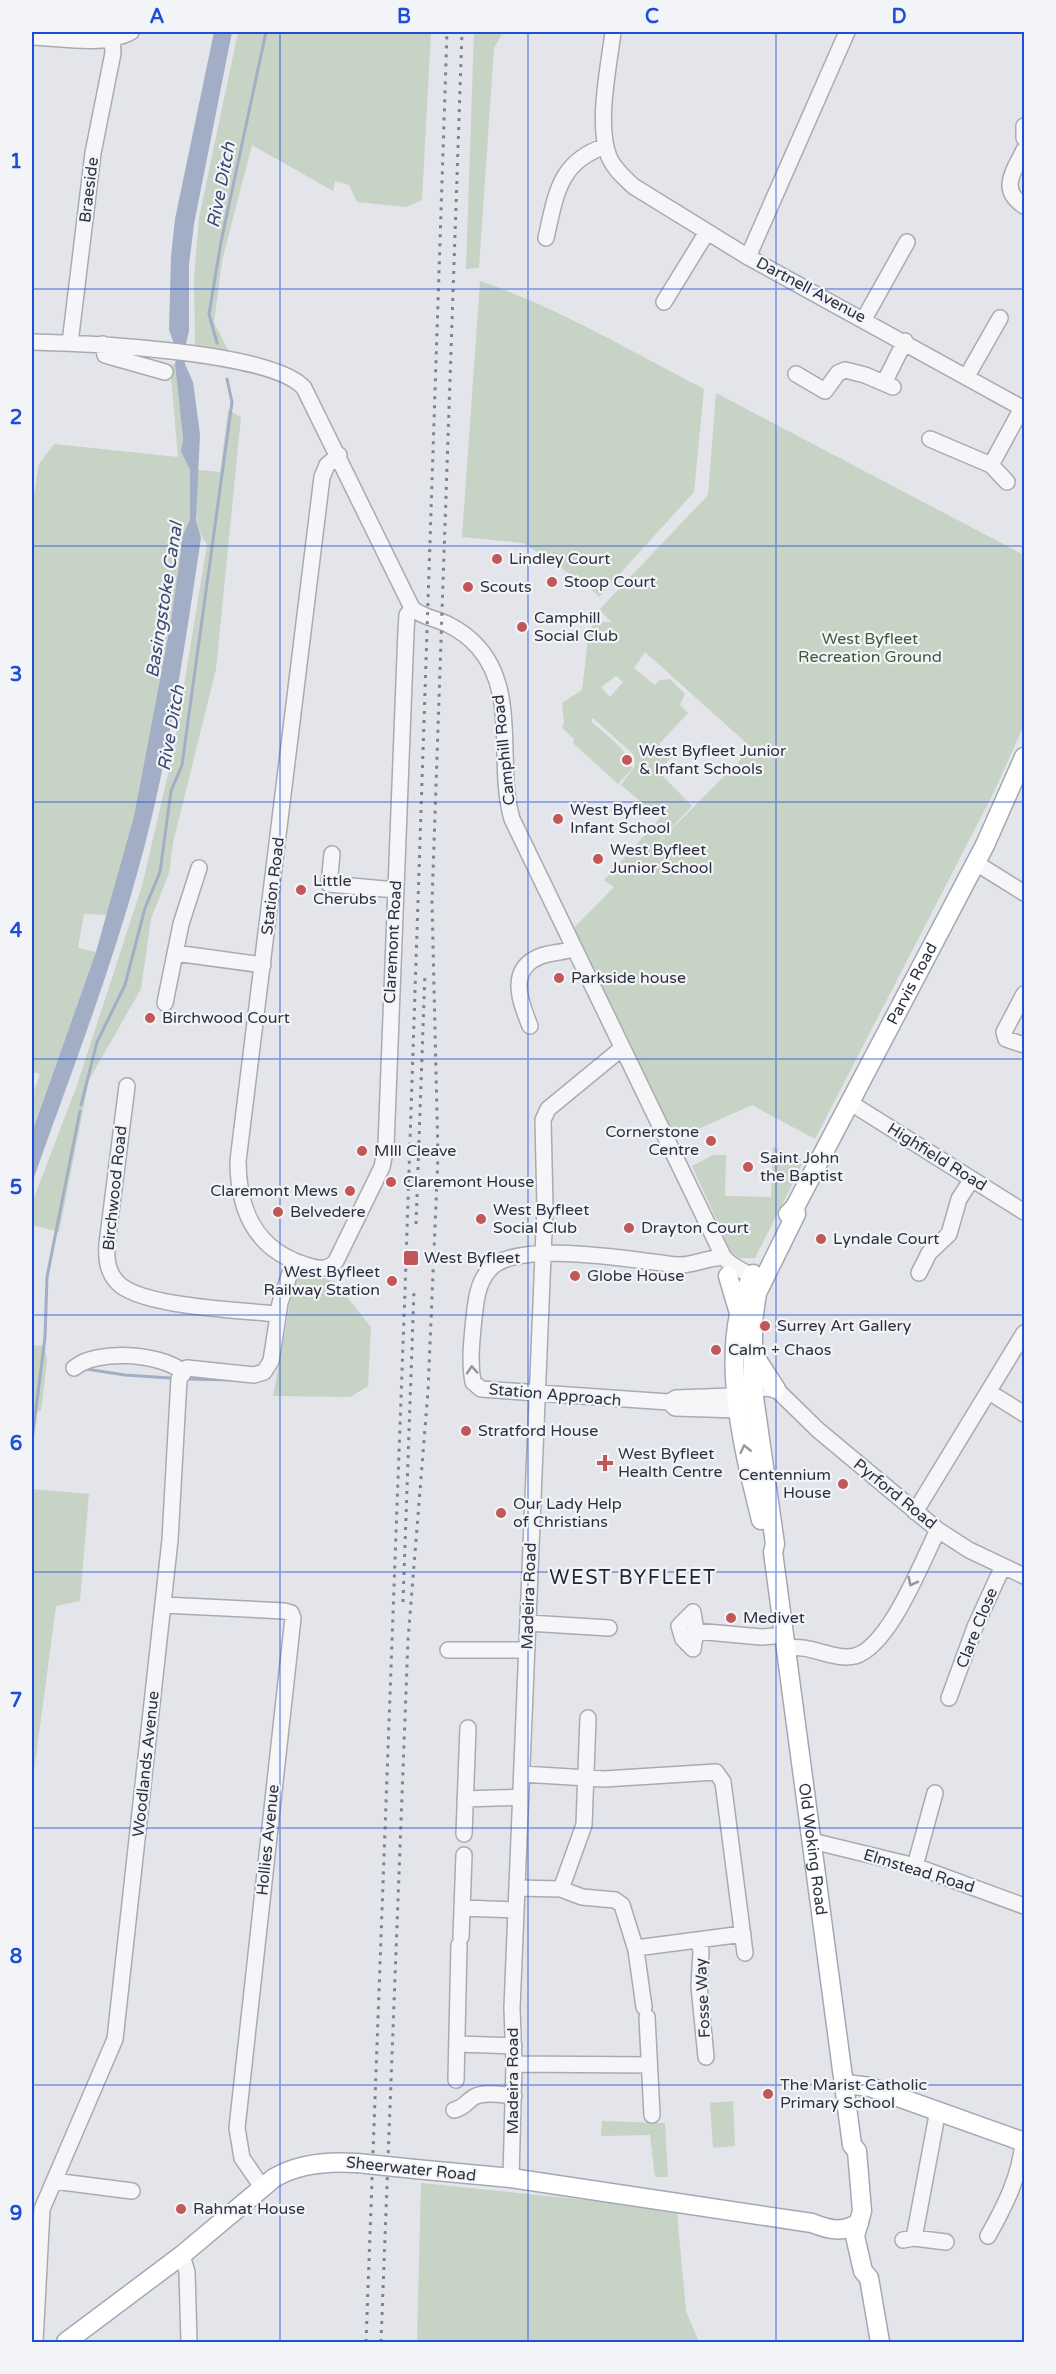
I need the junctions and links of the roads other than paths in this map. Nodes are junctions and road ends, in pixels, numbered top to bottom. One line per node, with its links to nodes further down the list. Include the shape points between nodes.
1 (130, 32): 5 (street)
2 (614, 32): 8 (street, via 605,111)
3 (847, 32): 14 (street, Dartnell Avenue)
4 (32, 37): 5 (street)
5 (112, 39): 20 (street, Braeside)
6 (1024, 126): 7 (street)
7 (1024, 138)
8 (606, 146): 11 (street, via 616,170 633,186); 12 (street, via 575,160 566,173)
9 (1024, 150): 10 (street, via 1009,189)
10 (1024, 206)
11 (707, 232): 14 (street); 15 (street)
12 (546, 238)
13 (907, 242): 17 (street)
14 (748, 257): 17 (street, Dartnell Avenue)
15 (664, 302)
16 (1000, 318): 24 (street, via 994,339)
17 (864, 319): 18 (street, Dartnell Avenue)
18 (905, 341): 23 (street, via 888,385 845,370 825,391); 24 (street, Dartnell Avenue)
19 (32, 342): 20 (street)
20 (70, 343): 21 (street)
21 (103, 344): 22 (street, via 105,355); 27 (street, via 198,353 293,377 308,393)
22 (165, 372)
23 (796, 374)
24 (967, 376): 25 (street, Dartnell Avenue)
25 (1023, 409): 28 (street)
26 (930, 439): 28 (street)
27 (339, 455): 30 (street); 39 (street, Station Road, via 327,465 322,477)
28 (991, 465): 29 (street)
29 (1007, 482)
30 (412, 608): 35 (street, Claremont Road, via 407,615 406,631); 37 (street, Camphill Road, via 460,632 479,648 490,665 503,710 507,802)
31 (1024, 757): 33 (main road, Parvis Road)
32 (332, 854): 35 (street, via 329,884)
33 (976, 863): 36 (street); 46 (main road, Parvis Road)
34 (199, 868): 38 (street)
35 (396, 890): 54 (street, Claremont Road, via 386,1146 382,1167)
36 (1024, 893)
37 (574, 948): 42 (street, via 530,961 522,970 518,987); 44 (street, Camphill Road)
38 (175, 953): 39 (street); 41 (street)
39 (263, 965): 53 (street, Station Road, via 239,1176 258,1237)
40 (1024, 994): 43 (street, via 1004,1032 1006,1039)
41 (165, 1003)
42 (524, 1019)
43 (1024, 1045)
44 (621, 1049): 51 (street, Madeira Road, via 545,1113); 52 (street, Camphill Road)
45 (127, 1086): 48 (street, Birchwood Road)
46 (849, 1102): 49 (street, Highfield Road); 57 (main road, Parvis Road, via 795,1207 787,1215)
47 (108, 1104): 48 (street, Birchwood Road)
48 (124, 1105): 59 (street, Birchwood Road, via 107,1244 107,1263 115,1280 131,1293 149,1299)
49 (972, 1179): 50 (street, Highfield Road); 55 (street, via 959,1199 949,1234 929,1254)
50 (1024, 1212)
51 (543, 1253): 52 (street, via 678,1265); 66 (street, Madeira Road); 66 (street, Station Approach, one-way to 51, via 477,1388 472,1375 471,1348 478,1290 489,1269 511,1257)
52 (718, 1253): 56 (street, Camphill Road); 57 (street, Camphill Road)
53 (294, 1261): 54 (street, Station Road, via 322,1268); 59 (street)
54 (333, 1265)
55 (918, 1273)
56 (728, 1276): 57 (street); 58 (main road)
57 (755, 1284): 58 (main road, Old Woking Road); 61 (main road, Old Woking Road)
58 (739, 1313): 67 (main road, Old Woking Road, via 735,1360)
59 (277, 1314): 63 (street, via 270,1364 261,1374 189,1368)
60 (1024, 1333): 65 (street)
61 (751, 1351): 64 (main road); 67 (main road, Old Woking Road)
62 (74, 1368): 63 (street, via 108,1355 158,1361)
63 (182, 1371): 73 (street, Woodlands Avenue, via 178,1383)
64 (777, 1390): 67 (street); 69 (street, Pyrford Road)
65 (988, 1392): 68 (street); 69 (street)
66 (537, 1394): 67 (street, Station Approach, via 669,1402 676,1398); 74 (street, Madeira Road)
67 (746, 1400): 77 (main road, Old Woking Road, via 753,1488 767,1546 772,1552)
68 (1024, 1414)
69 (915, 1512): 70 (street, Pyrford Road)
70 (938, 1530): 71 (street, Pyrford Road); 77 (street, one-way to 77, via 891,1622 866,1650 846,1657)
71 (1003, 1566): 72 (street, Pyrford Road); 80 (street, Clare Close, via 975,1627)
72 (1024, 1576)
73 (164, 1605): 114 (street, Woodlands Avenue, via 116,2039); 115 (street, Hollies Avenue, via 284,1611 293,1618 237,2128 242,2157)
74 (528, 1623): 75 (street); 79 (street, Madeira Road)
75 (609, 1628)
76 (696, 1631): 77 (street)
77 (786, 1642): 89 (main road, Old Woking Road)
78 (448, 1650): 79 (street, via 472,1657)
79 (527, 1650): 83 (street, Madeira Road)
80 (954, 1694)
81 (588, 1718): 84 (street)
82 (468, 1728): 87 (street)
83 (522, 1774): 84 (street); 86 (street, Madeira Road)
84 (587, 1778): 93 (street, via 584,1825); 97 (street, via 708,1771 718,1774 723,1782)
85 (935, 1793): 91 (street)
86 (521, 1797): 87 (street); 92 (street, Madeira Road)
87 (465, 1799): 88 (street)
88 (464, 1834)
89 (812, 1841): 91 (street, Elmstead Road); 107 (main road, Old Woking Road)
90 (464, 1855): 95 (street)
91 (915, 1866): 94 (street, Elmstead Road)
92 (517, 1888): 93 (street); 96 (street, Madeira Road)
93 (561, 1889): 99 (street, via 582,1897 615,1900 622,1905)
94 (1024, 1906)
95 (462, 1908): 96 (street); 101 (street)
96 (516, 1910): 102 (street, Madeira Road)
97 (743, 1934): 98 (street); 100 (street)
98 (699, 1940): 99 (street); 103 (street, Fosse Way)
99 (636, 1948): 105 (street)
100 (745, 1953)
101 (457, 2044): 102 (street); 106 (street)
102 (514, 2046): 104 (street, Madeira Road)
103 (706, 2056)
104 (514, 2064): 105 (street); 108 (street, Madeira Road)
105 (649, 2065): 111 (street)
106 (456, 2080)
107 (846, 2084): 110 (main road, via 870,2087); 117 (main road, Old Woking Road, via 852,2145 848,2154 851,2212)
108 (514, 2096): 109 (street, via 481,2094 464,2108); 113 (street, Madeira Road)
109 (454, 2109)
110 (938, 2110): 112 (main road); 119 (street, via 908,2239)
111 (652, 2115)
112 (1024, 2142): 118 (street, via 1022,2163)
113 (511, 2178): 115 (main road, Sheerwater Road, bridge, via 327,2162 285,2172); 117 (main road, Sheerwater Road, via 841,2230)
114 (54, 2181): 116 (street); 121 (street, Woodlands Avenue, via 41,2216)
115 (262, 2187): 120 (main road, Sheerwater Road)
116 (132, 2191)
117 (859, 2223): 124 (main road, Old Woking Road, via 856,2242 863,2271 869,2278)
118 (988, 2236)
119 (946, 2242)
120 (182, 2254): 122 (main road, Sheerwater Road); 123 (street, via 187,2272)
121 (35, 2343)
122 (66, 2343)
123 (189, 2343)
124 (880, 2343)

